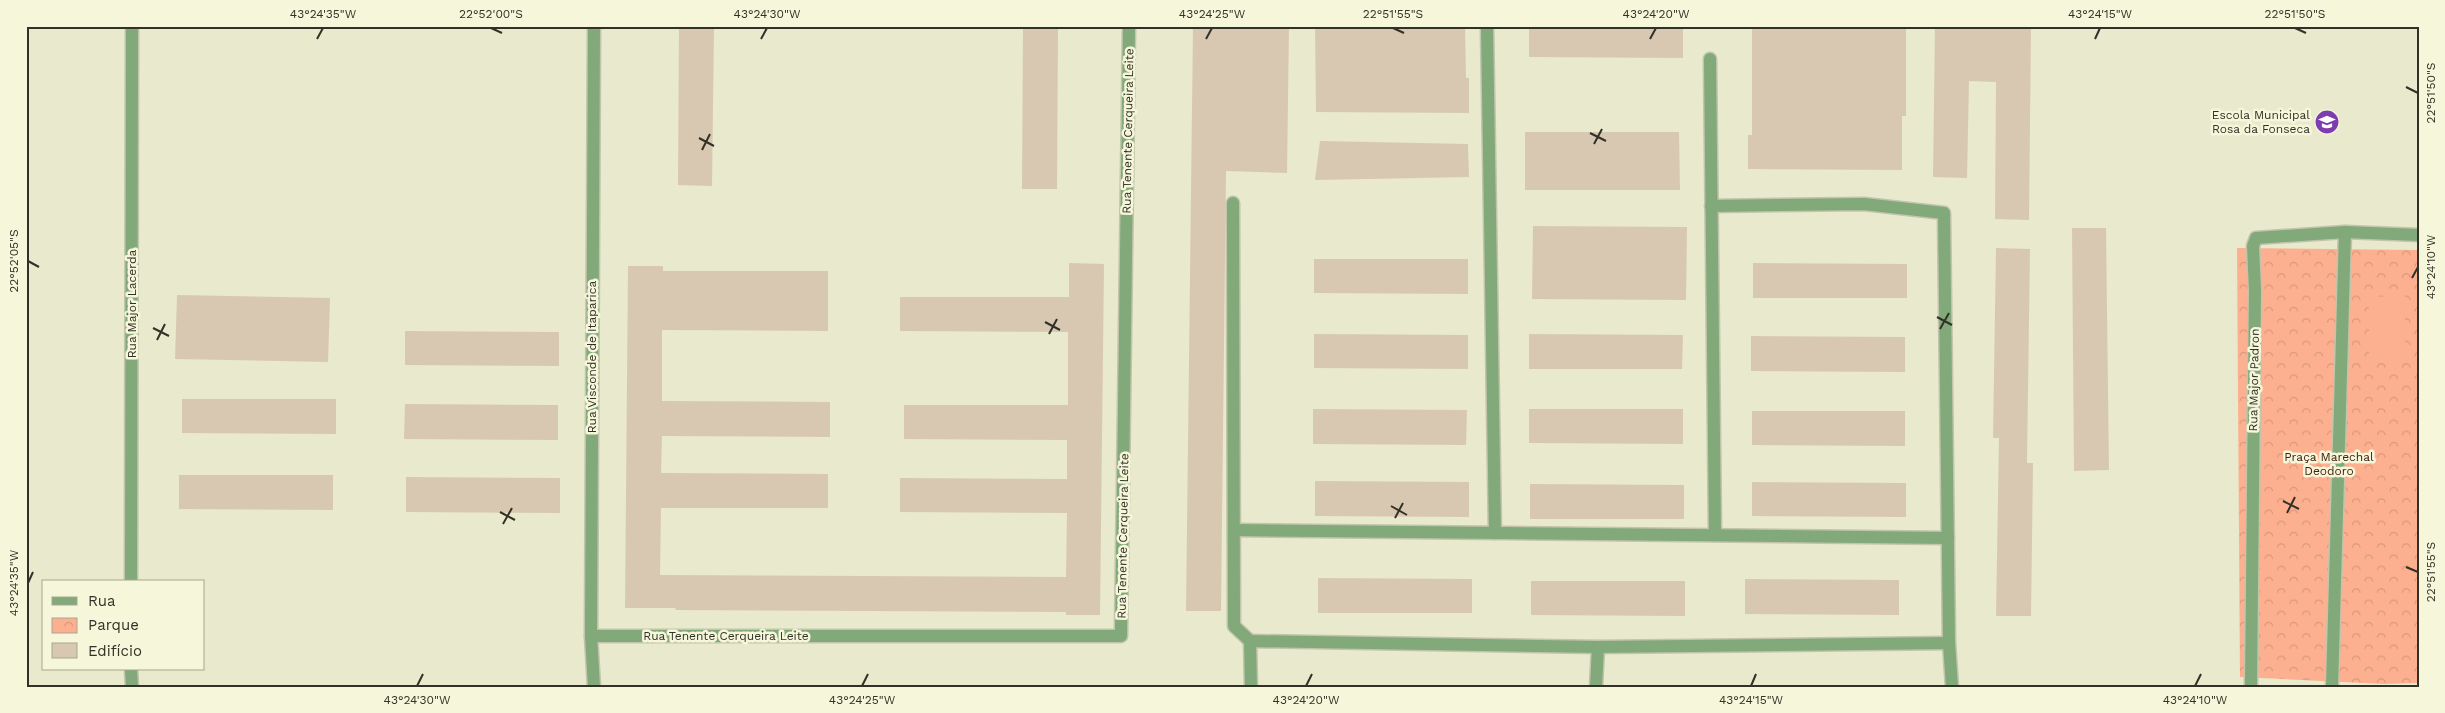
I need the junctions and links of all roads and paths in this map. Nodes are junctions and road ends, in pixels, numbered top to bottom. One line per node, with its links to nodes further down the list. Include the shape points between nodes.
1 (132, 26): 14 (street, Rua Major Lacerda)
2 (594, 26): 15 (street, Rua Visconde de Itaparica)
3 (1129, 26): 15 (street, Rua Tenente Cerqueira Leite, via 1121,636)
4 (1487, 26): 11 (street)
5 (1710, 59): 7 (street)
6 (1233, 202): 10 (street)
7 (1711, 206): 12 (street); 13 (street, via 1864,204 1944,213)
8 (2345, 232): 9 (street, Rua Major Padron); 25 (street, Rua Major Padron, via 2256,238 2252,246 2255,290); 26 (street)
9 (2419, 235)
10 (1234, 530): 11 (street); 16 (street, via 1234,626)
11 (1495, 533): 12 (street)
12 (1715, 535): 13 (street)
13 (1948, 538): 17 (street)
14 (131, 580)
15 (590, 636): 21 (street, Rua Visconde de Itaparica)
16 (1250, 641): 18 (street); 22 (street)
17 (1949, 643): 18 (street); 24 (street)
18 (1598, 646): 23 (street)
19 (131, 670): 20 (street)
20 (132, 687)
21 (594, 687)
22 (1251, 687)
23 (1596, 687)
24 (1952, 687)
25 (2251, 687)
26 (2332, 687)

